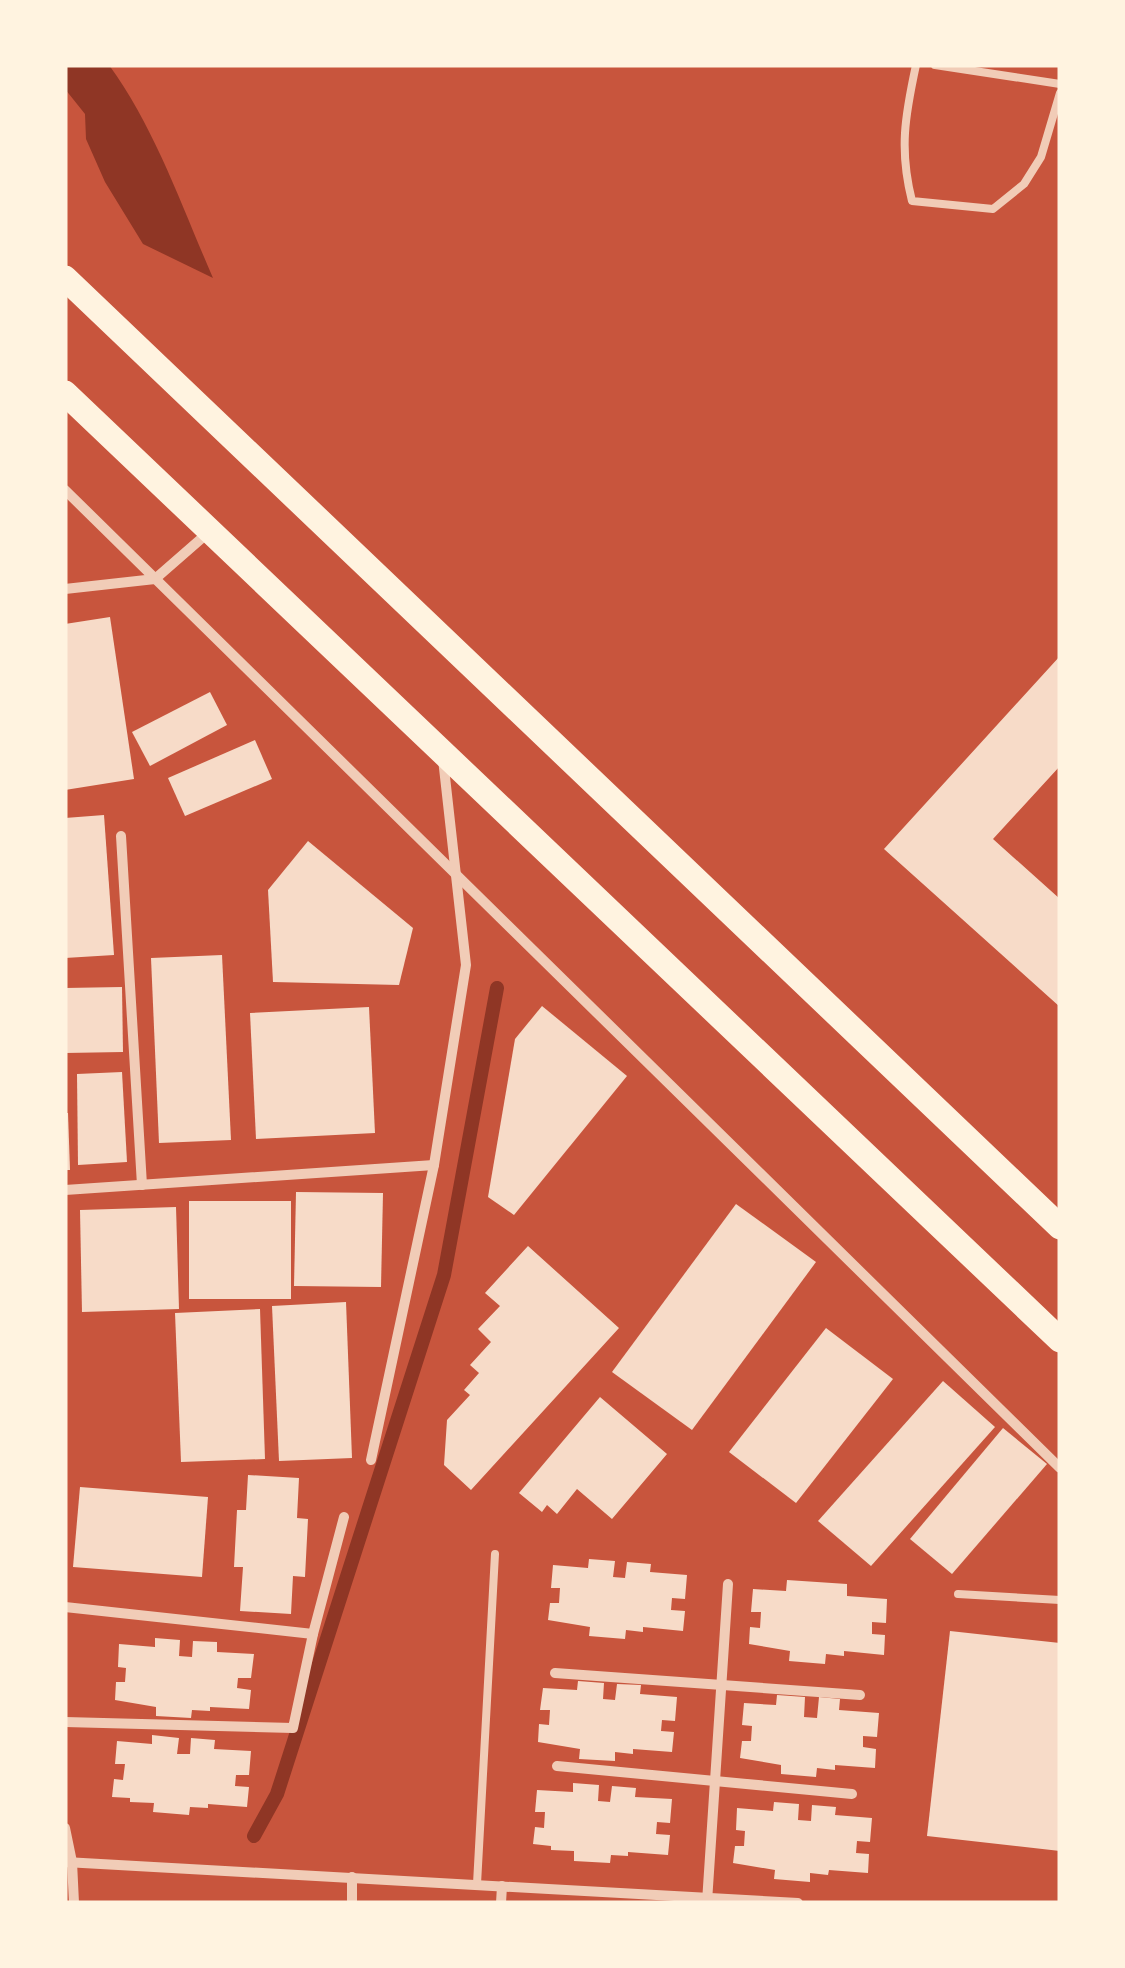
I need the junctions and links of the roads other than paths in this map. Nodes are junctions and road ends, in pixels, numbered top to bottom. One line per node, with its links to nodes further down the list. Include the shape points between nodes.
1 (916, 65): 4 (lane, via 904,124 903,166 912,201 992,210 1024,184 1042,158)
2 (935, 65): 3 (lane)
3 (1060, 84)
4 (1060, 93)
5 (65, 278): 17 (main road)
6 (65, 394): 8 (main road)
7 (65, 490): 9 (street)
8 (210, 531): 9 (street); 11 (main road)
9 (155, 579): 10 (street); 13 (street)
10 (65, 589)
11 (443, 753): 13 (street); 18 (main road)
12 (121, 836): 15 (street)
13 (456, 874): 14 (street, via 466,965); 20 (street)
14 (434, 1165): 15 (street); 19 (street)
15 (142, 1184): 16 (street)
16 (65, 1190)
17 (1060, 1227)
18 (1060, 1340)
19 (371, 1460)
20 (1060, 1468)
21 (344, 1517): 27 (street)
22 (496, 1554): 38 (lane)
23 (728, 1584): 29 (street)
24 (958, 1594): 25 (lane)
25 (1060, 1600)
26 (65, 1607): 27 (street)
27 (312, 1634): 31 (street, via 292,1728)
28 (555, 1673): 29 (street)
29 (721, 1686): 30 (street); 33 (street)
30 (860, 1695)
31 (65, 1722)
32 (558, 1766): 33 (street)
33 (714, 1780): 34 (street); 40 (street)
34 (852, 1794)
35 (65, 1828): 36 (street)
36 (68, 1862): 37 (street); 41 (street)
37 (352, 1877): 38 (street); 42 (street)
38 (477, 1884): 39 (street)
39 (502, 1886): 40 (street); 43 (street)
40 (707, 1900): 44 (street)
41 (74, 1903)
42 (352, 1903)
43 (501, 1903)
44 (798, 1903)

